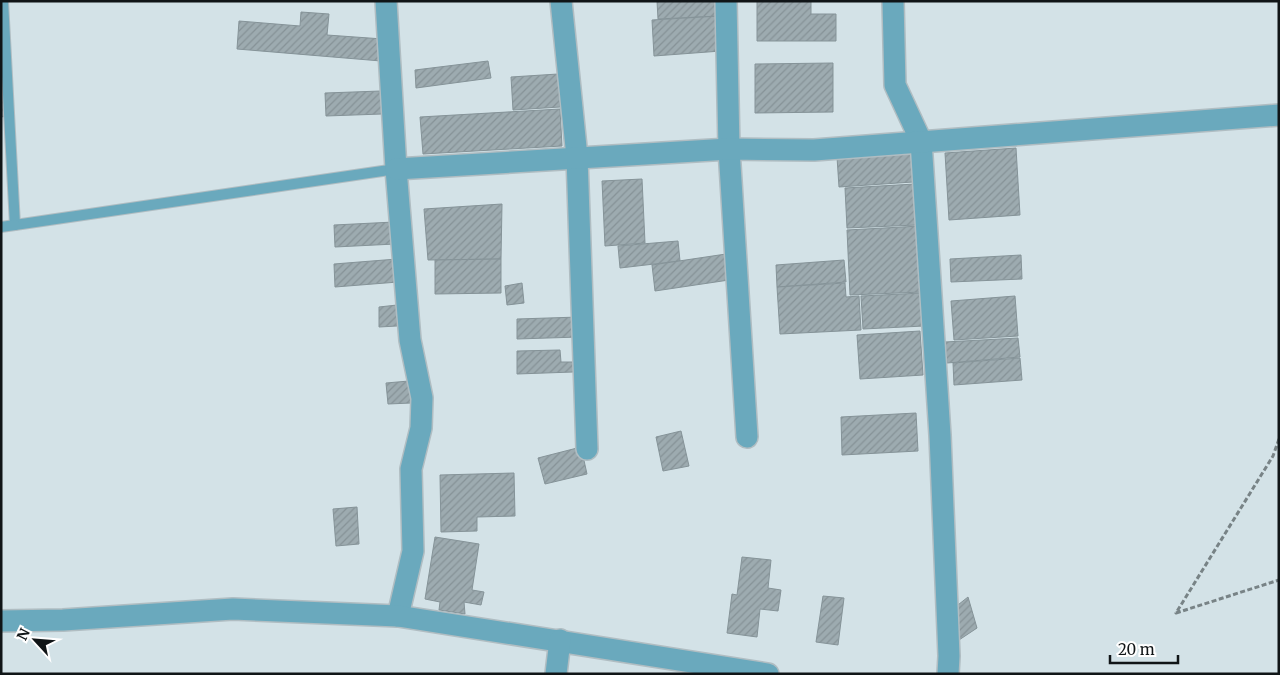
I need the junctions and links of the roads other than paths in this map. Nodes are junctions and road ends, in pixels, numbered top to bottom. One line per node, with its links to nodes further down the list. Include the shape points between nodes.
1 (3, 1): 11 (lane)
2 (386, 1): 10 (street)
3 (561, 1): 9 (street)
4 (726, 1): 8 (street)
5 (892, 1): 7 (street, via 894,85)
6 (1279, 115): 7 (street)
7 (921, 141): 8 (street, via 814,150); 21 (street, via 940,435)
8 (729, 148): 9 (street); 13 (street)
9 (577, 157): 10 (street); 14 (street)
10 (396, 169): 11 (lane); 15 (street, via 410,340 422,398 420,428 411,470 413,551)
11 (15, 225): 12 (lane)
12 (1, 227)
13 (747, 437)
14 (587, 449)
15 (398, 616): 16 (street, via 233,609); 17 (street)
16 (1, 621)
17 (560, 640): 18 (street); 19 (street)
18 (718, 670): 20 (street)
19 (556, 674)
20 (768, 674)
21 (948, 674)

